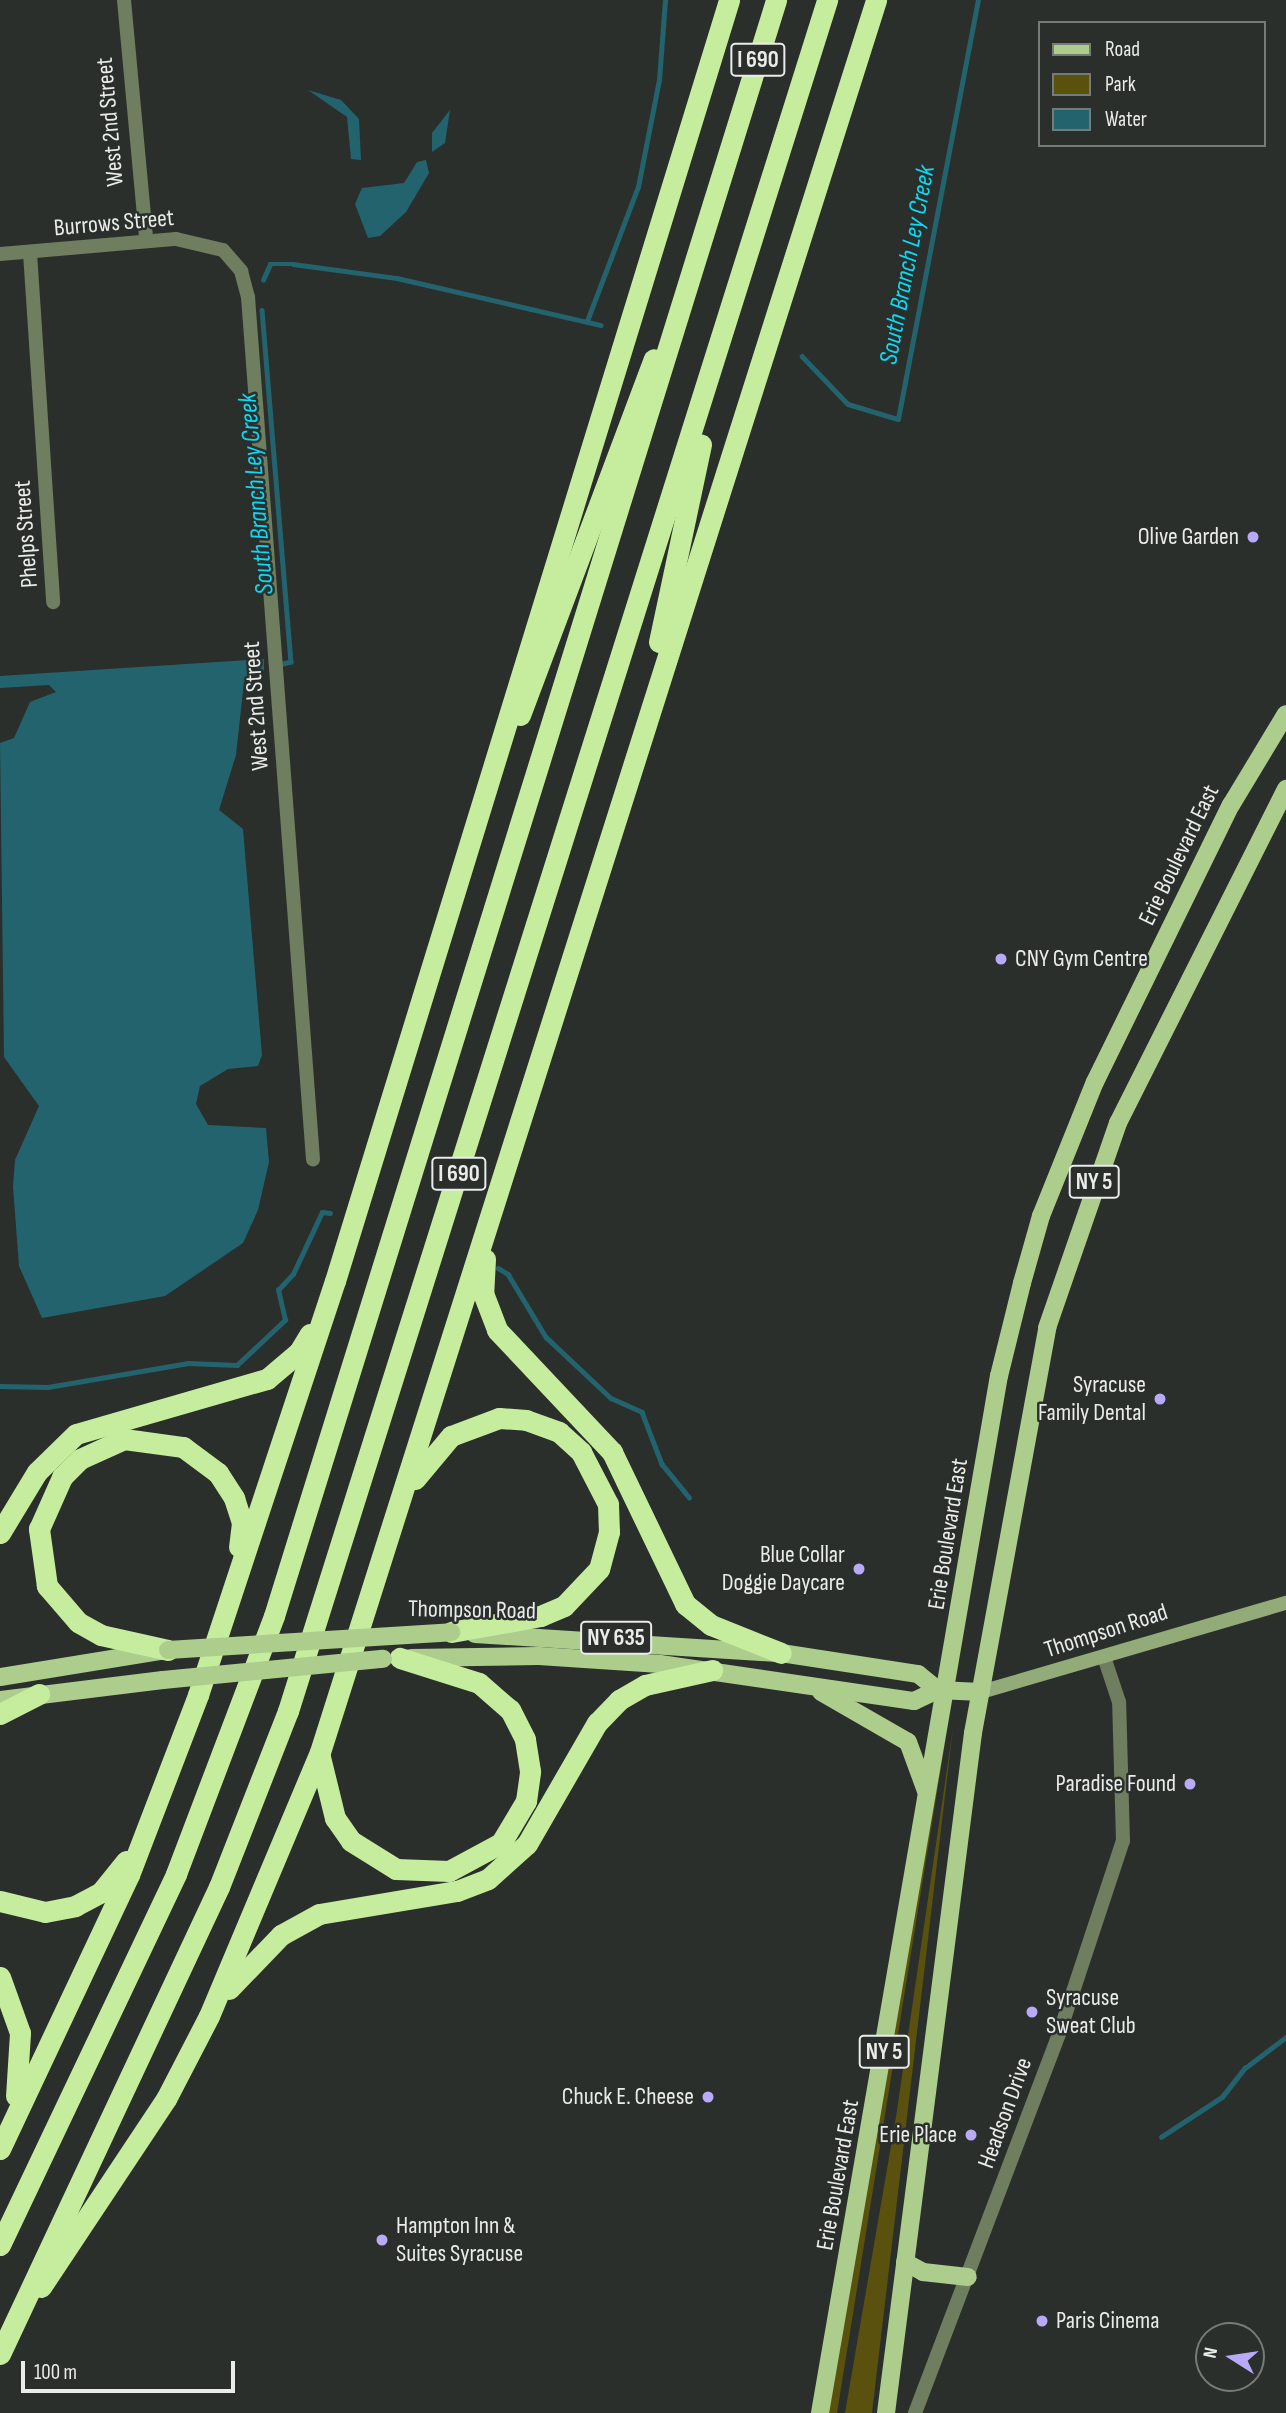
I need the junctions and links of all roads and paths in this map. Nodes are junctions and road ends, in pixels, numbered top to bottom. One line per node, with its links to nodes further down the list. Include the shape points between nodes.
1 (124, 0): 7 (street, West 2nd Street)
2 (729, 0): 16 (highway)
3 (776, 0): 6 (highway, I 690)
4 (827, 0): 11 (highway, I 690)
5 (876, 0): 15 (highway)
6 (739, 119): 16 (highway, via 582,561); 45 (highway, I 690, via 279,1604 176,1874)
7 (146, 239): 8 (street, Burrows Street); 10 (street, Burrows Street, via 195,241)
8 (30, 253): 9 (street, Burrows Street); 12 (street, Phelps Street)
9 (0, 254)
10 (229, 254): 17 (street, West 2nd Street, via 248,297)
11 (720, 343): 15 (highway); 48 (highway, I 690, via 288,1711 219,1887)
12 (53, 602)
13 (1286, 714): 32 (main road, Erie Boulevard East / NY 5, via 1197,873 1096,1082 1041,1216 999,1376)
14 (1286, 789): 33 (main road, NY 5, via 1118,1123 1070,1248 1047,1328)
15 (619, 807): 18 (highway)
16 (463, 855): 19 (highway)
17 (313, 1160)
18 (499, 1185): 20 (highway); 26 (highway, via 483,1293 497,1330 612,1452 685,1604 711,1625)
19 (335, 1281): 21 (highway, via 299,1352 267,1380 86,1428 37,1472); 22 (highway)
20 (391, 1531): 24 (highway, via 420,1469 451,1436 474,1424 526,1420 559,1432 592,1465 608,1504 609,1532 588,1584 541,1616); 37 (highway)
21 (0, 1533)
22 (236, 1581): 25 (highway, via 242,1523 223,1481 200,1457 149,1438 105,1444 80,1459 46,1502 39,1529 47,1586 78,1622 101,1635); 38 (highway)
23 (1286, 1603): 28 (street, Thompson Road)
24 (450, 1632): 25 (main road, Thompson Road / NY 635, bridge); 26 (main road, Thompson Road / NY 635)
25 (168, 1650): 30 (main road, Thompson Road / NY 635)
26 (781, 1653): 32 (main road, Thompson Road / NY 635, via 918,1674)
27 (392, 1659): 29 (main road, Thompson Road / NY 635, via 539,1656); 34 (main road, Thompson Road / NY 635, bridge); 37 (highway, via 479,1683 510,1710 525,1739 530,1770 526,1801 501,1843 449,1871 396,1869 372,1858 351,1841 328,1806)
28 (1105, 1660): 33 (street, Thompson Road); 47 (street, Headson Drive, via 1119,1702 1123,1841)
29 (712, 1670): 31 (main road, Thompson Road / NY 635); 42 (highway, via 645,1685 618,1700 597,1723 509,1865 457,1891 319,1914 281,1935)
30 (0, 1677)
31 (808, 1686): 32 (main road, Thompson Road / NY 635, via 914,1701); 39 (main road, via 908,1742)
32 (949, 1690): 33 (main road, Thompson Road); 39 (main road, Erie Boulevard East / NY 5)
33 (981, 1692): 46 (main road, NY 5, via 934,2009)
34 (39, 1695): 35 (main road, Thompson Road / NY 635); 36 (highway)
35 (0, 1700)
36 (0, 1714)
37 (320, 1752): 42 (highway)
38 (162, 1794): 40 (highway, via 121,1871 101,1892 45,1912); 44 (highway)
39 (927, 1797): 50 (main road, Erie Boulevard East / NY 5)
40 (0, 1901)
41 (0, 1977): 43 (highway, via 20,2033 22,2075)
42 (209, 2016): 48 (highway, via 166,2099)
43 (0, 2137)
44 (0, 2149)
45 (0, 2245)
46 (905, 2262): 47 (main road, via 923,2272); 51 (main road, NY 5)
47 (968, 2277): 52 (street, Headson Drive)
48 (17, 2320): 49 (highway, I 690)
49 (0, 2354)
50 (820, 2413)
51 (886, 2413)
52 (915, 2413)

